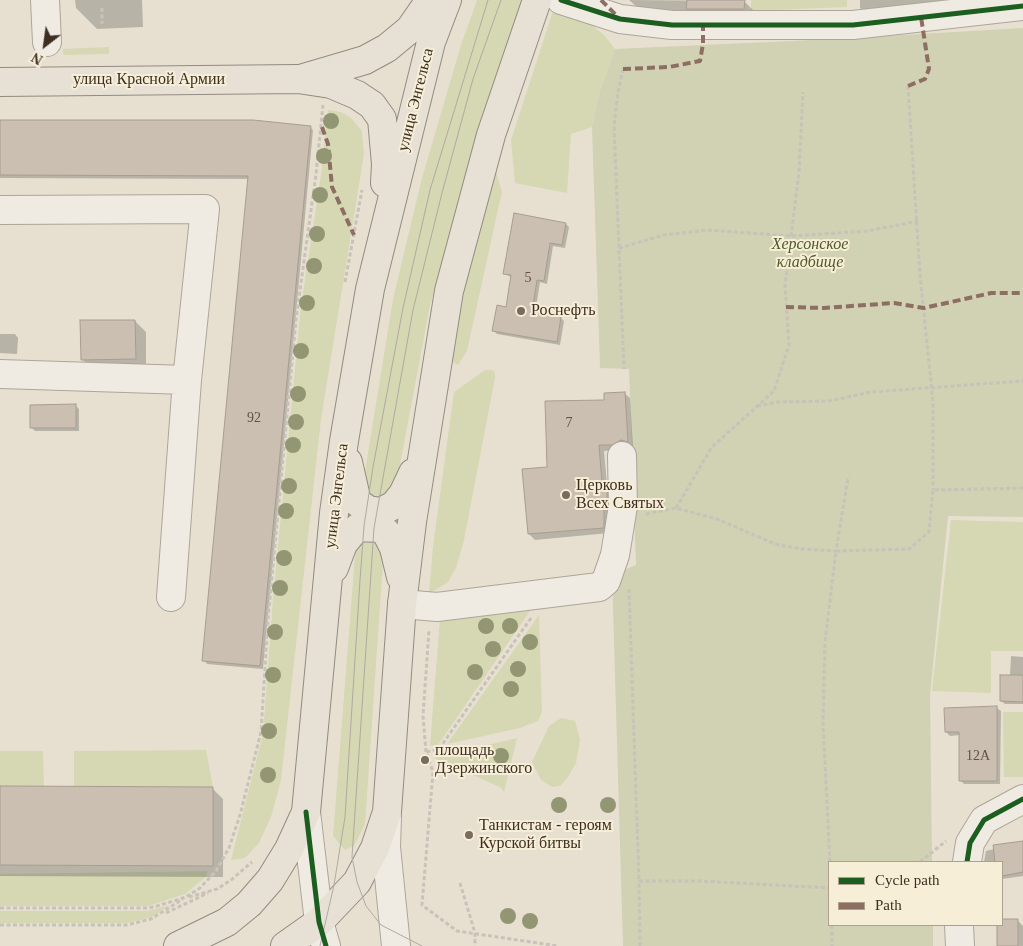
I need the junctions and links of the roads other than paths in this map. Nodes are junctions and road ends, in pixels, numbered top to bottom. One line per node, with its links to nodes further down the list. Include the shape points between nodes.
1 (45, 0): 7 (street)
2 (430, 0): 8 (main road, via 410,29 387,48 364,60)
3 (447, 0): 11 (main road, улица Энгельса, via 431,42)
4 (537, 0): 15 (main road, via 491,135 448,292)
5 (561, 0): 6 (street, via 620,19 672,25 853,25)
6 (1023, 6)
7 (47, 42)
8 (298, 80): 9 (main road, улица Красной Армии); 11 (main road, via 331,84 357,95 372,105 382,119 386,164)
9 (0, 82)
10 (0, 210): 13 (street, via 205,208)
11 (383, 232): 14 (main road, улица Энгельса)
12 (0, 374): 13 (street)
13 (187, 380): 18 (street)
14 (344, 440): 15 (main road, via 357,502 368,510 381,512 394,505 403,494); 17 (main road, улица Энгельса)
15 (423, 451): 19 (main road)
16 (622, 456): 19 (street, via 623,506 615,554 606,580 599,587 437,607)
17 (326, 590): 19 (main road, via 343,544 352,533 359,527 378,528 386,532 394,548 401,579); 21 (main road, улица Энгельса)
18 (171, 597)
19 (402, 604): 22 (main road)
20 (1023, 799): 24 (street, via 984,820 970,843)
21 (306, 812): 26 (street); 27 (main road, улица Энгельса, via 270,880 249,904 227,922)
22 (387, 812): 23 (street); 26 (main road, via 375,848)
23 (386, 847): 29 (street); 30 (street)
24 (967, 861)
25 (960, 926): 31 (street)
26 (323, 934): 28 (main road)
27 (178, 946)
28 (285, 946)
29 (382, 946)
30 (396, 946)
31 (960, 946)

